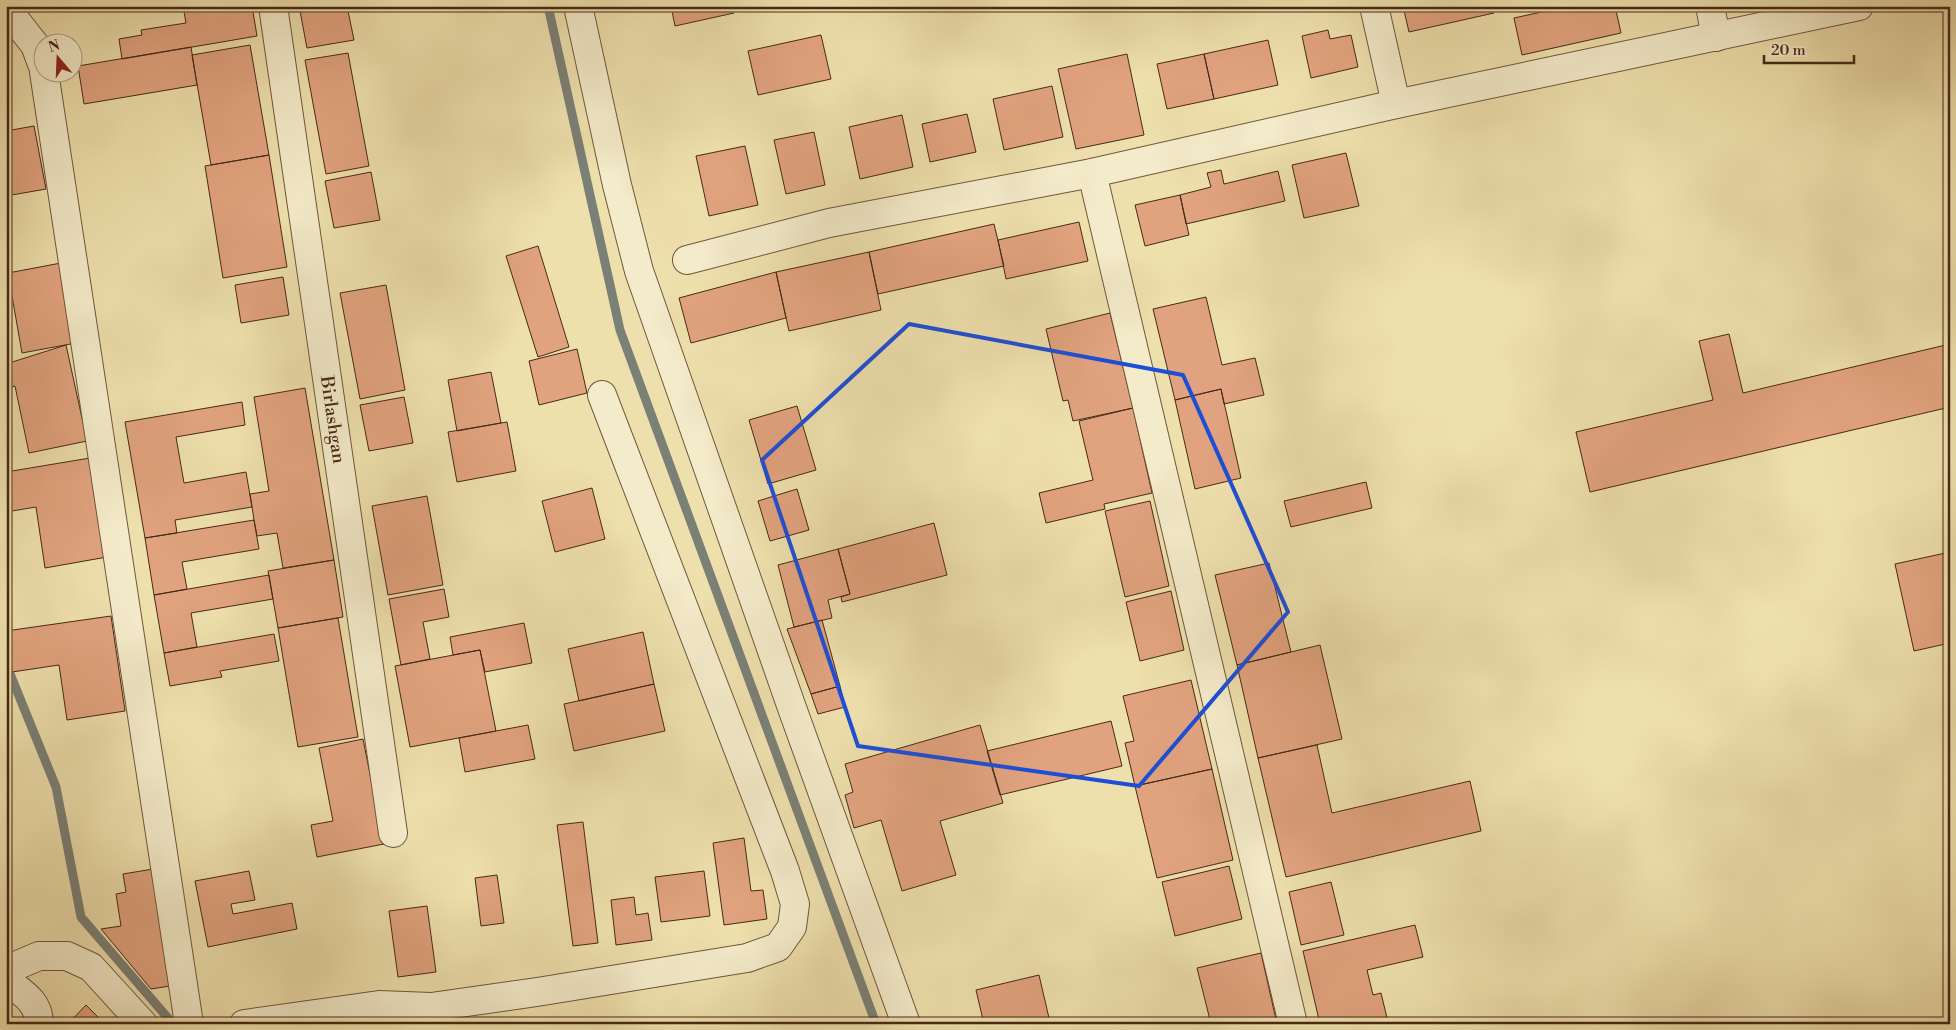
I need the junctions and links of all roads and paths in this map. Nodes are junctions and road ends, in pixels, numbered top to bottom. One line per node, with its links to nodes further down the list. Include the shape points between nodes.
1 (273, 6): 14 (street, Birlashgan)
2 (578, 6): 21 (street, via 639,271)
3 (1374, 6): 10 (street)
4 (1710, 6): 7 (street)
5 (1859, 6): 7 (street)
6 (6, 8): 8 (street)
7 (1716, 36): 10 (street)
8 (32, 40)
9 (46, 82): 19 (street)
10 (1396, 104): 11 (street)
11 (1092, 173): 12 (street, via 829,223); 22 (street)
12 (687, 260)
13 (602, 395): 20 (street, via 786,871 795,904 792,928 778,946 747,958 431,1008 379,1005)
14 (393, 833)
15 (6, 970): 18 (street, via 38,956 67,956 91,967)
16 (6, 980): 17 (street, via 32,1001 38,1012)
17 (39, 1024)
18 (143, 1024)
19 (189, 1024)
20 (244, 1024)
21 (906, 1024)
22 (1293, 1024)

